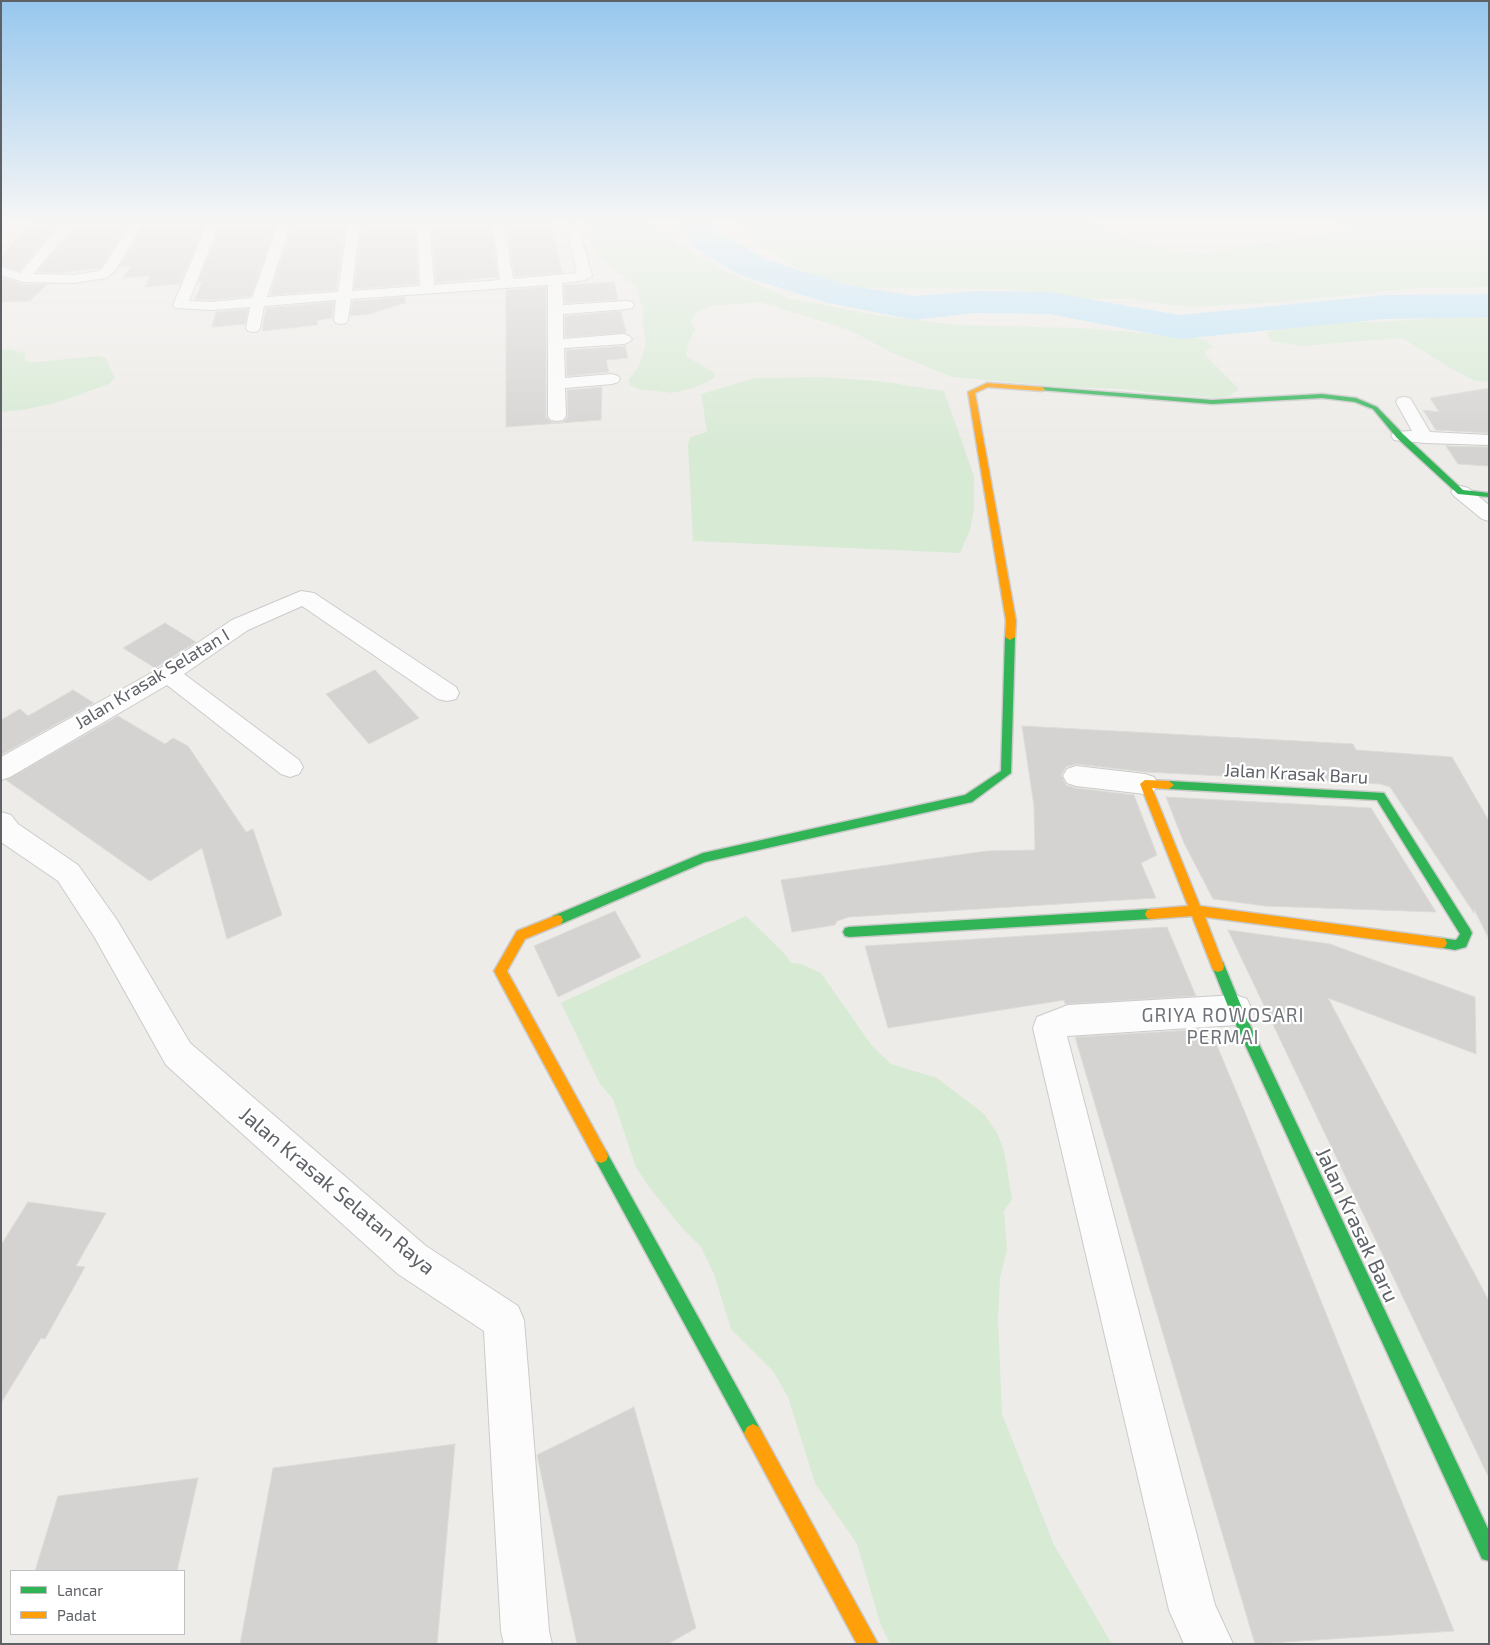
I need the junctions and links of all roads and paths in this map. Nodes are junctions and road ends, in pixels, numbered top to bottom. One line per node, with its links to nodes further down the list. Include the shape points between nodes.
1 (343, 296): 9 (street)
2 (183, 297): 6 (street, via 180,305)
3 (260, 297): 6 (street)
4 (332, 297): 6 (street)
5 (556, 297): 8 (street)
6 (258, 302): 10 (street)
7 (627, 305): 8 (street)
8 (556, 310): 12 (street)
9 (341, 320)
10 (253, 328)
11 (624, 339): 12 (street)
12 (556, 344): 14 (street)
13 (612, 378): 14 (street)
14 (557, 384): 16 (street)
15 (1404, 402): 18 (street)
16 (557, 416)
17 (1400, 436): 18 (street); 20 (street); 35 (street, via 1375,408 1356,400 1322,396 1212,402 986,385 972,392 1012,621 1006,773 968,799 703,858 521,935 500,971)
18 (1425, 438): 19 (street)
19 (1489, 440)
20 (1460, 492): 21 (street); 22 (street)
21 (1489, 495)
22 (1489, 515)
23 (168, 674): 24 (street, Jalan Krasak Selatan I, via 240,625 292,601 306,598); 25 (street); 26 (street, Jalan Krasak Selatan I)
24 (447, 693)
25 (290, 767)
26 (1, 770)
27 (1076, 776): 28 (street)
28 (1145, 784): 30 (street, Jalan Krasak Baru); 30 (street, Jalan Krasak Baru, via 1380,796 1466,933 1462,943 1455,944)
29 (1, 823): 34 (street, Jalan Krasak Selatan Raya, via 8,832 68,874 106,929 178,1054 412,1260 504,1320)
30 (1195, 911): 31 (street, Jalan Krasak Baru); 32 (street, Jalan Krasak Baru)
31 (849, 932)
32 (1236, 1010): 33 (street, Jalan Krasak Baru); 36 (street, via 1068,1020 1049,1028 1193,1610)
33 (1489, 1552)
34 (528, 1644)
35 (868, 1644)
36 (1209, 1644)

